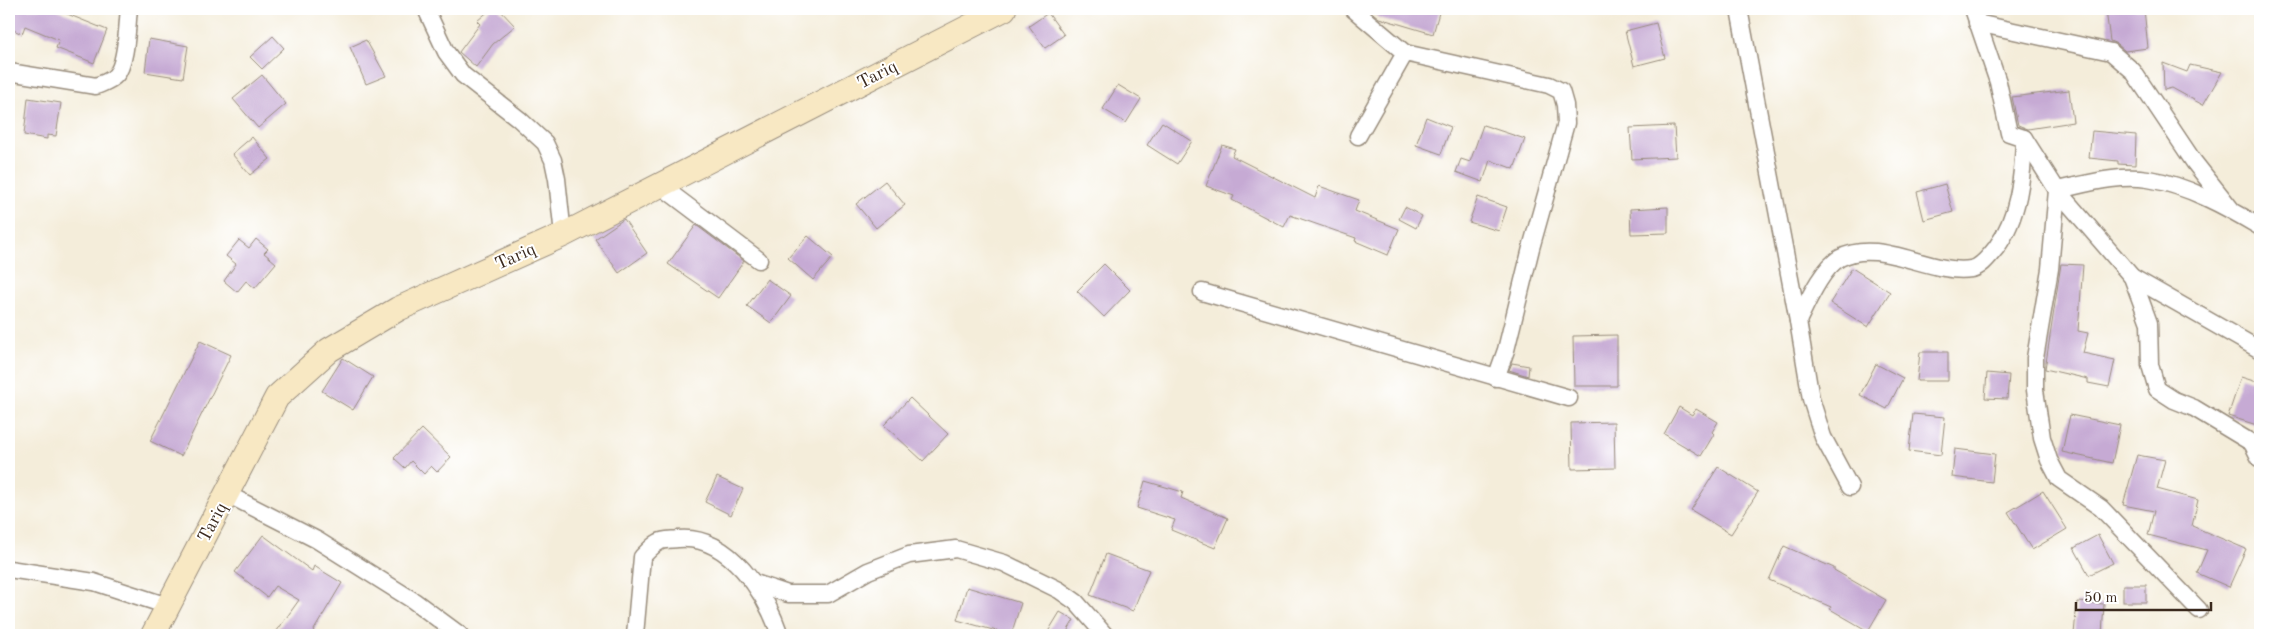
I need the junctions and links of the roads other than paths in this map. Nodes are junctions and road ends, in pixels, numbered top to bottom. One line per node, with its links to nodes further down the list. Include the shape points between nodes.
1 (129, 9): 8 (street, via 123,57 118,73 109,81 96,86)
2 (426, 9): 15 (street, via 446,52 463,75 519,118 545,143 557,179)
3 (1004, 9): 11 (main road, Tariq)
4 (1352, 9): 7 (street)
5 (1739, 9): 19 (street)
6 (1975, 16): 10 (street, via 1998,82 2009,133); 13 (street, via 2111,52 2132,71)
7 (1405, 53): 9 (street); 21 (street, via 1549,85 1561,91 1566,104 1566,123)
8 (9, 72)
9 (1358, 136)
10 (2024, 138): 12 (street); 19 (street, via 2023,169 2012,218 1988,258 1972,269 1948,268 1885,252 1856,253 1839,258 1815,288)
11 (661, 186): 15 (main road, Tariq); 16 (street)
12 (2057, 190): 13 (street, via 2112,179 2147,179 2180,188); 17 (street); 29 (street, via 2050,269 2035,358 2035,390 2042,438 2060,479 2101,508)
13 (2231, 210): 14 (street)
14 (2260, 227)
15 (563, 235): 25 (main road, Tariq, via 398,309 329,350 277,397)
16 (759, 260)
17 (2132, 277): 20 (street); 23 (street, via 2149,323 2150,365 2157,389 2252,444)
18 (1202, 292): 21 (street)
19 (1798, 322): 24 (street, via 1811,399 1824,437)
20 (2260, 350)
21 (1496, 378): 22 (street)
22 (1568, 398)
23 (2260, 458)
24 (1850, 487)
25 (227, 494): 28 (main road, Tariq); 31 (street, via 317,540 414,601)
26 (9, 569): 28 (street, via 94,582)
27 (755, 583): 32 (street, via 736,562 706,542 660,541 642,557); 33 (street); 34 (street, via 788,594 828,594 868,571 909,555 956,549 1004,562 1059,590 1076,602)
28 (168, 606): 30 (main road, Tariq)
29 (2199, 610)
30 (152, 635)
31 (460, 635)
32 (634, 635)
33 (780, 635)
34 (1105, 635)

